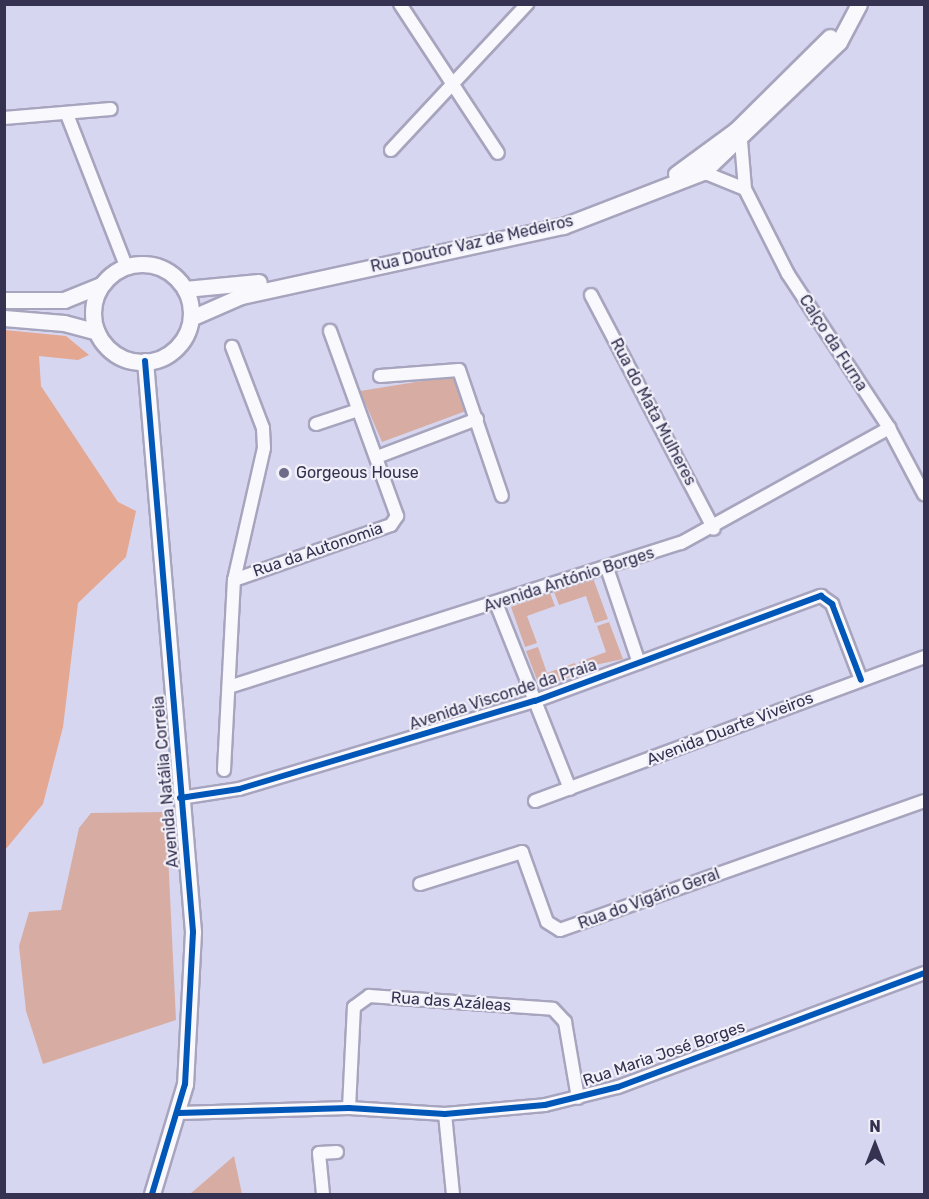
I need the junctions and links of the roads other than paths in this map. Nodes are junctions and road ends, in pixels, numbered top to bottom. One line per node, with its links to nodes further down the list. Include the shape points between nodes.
1 (400, 4): 4 (street)
2 (527, 4): 4 (street)
3 (859, 4): 8 (street, via 839,42)
4 (453, 82): 9 (street); 10 (street)
5 (111, 109): 6 (street)
6 (68, 117): 7 (street, via 44,111); 13 (street)
7 (4, 118)
8 (739, 135): 11 (street, Rua Doutor Vaz de Medeiros); 12 (street, Calço da Furna); 15 (street, Rua Doutor Vaz de Medeiros, via 686,170 559,219 241,285)
9 (391, 150)
10 (498, 153)
11 (703, 172): 12 (street); 19 (street, Rua Doutor Vaz de Medeiros, via 563,226 241,296)
12 (745, 189): 28 (street, Calço da Furna, via 788,274)
13 (126, 266): 14 (street); 15 (street, via 153,265)
14 (101, 285): 17 (street, via 64,300); 20 (street, via 93,316)
15 (185, 289): 19 (street)
16 (591, 295): 32 (street, Rua do Mata Mulheres)
17 (4, 300)
18 (4, 318): 20 (street, via 64,323)
19 (191, 318): 23 (street, via 176,348)
20 (97, 332): 23 (street, via 122,357)
21 (330, 332): 25 (street)
22 (232, 347): 34 (street, via 262,428 264,448)
23 (145, 361): 43 (street, Avenida Natália Correia)
24 (380, 376): 26 (street, via 454,368)
25 (358, 410): 27 (street); 29 (street)
26 (477, 419): 29 (street); 31 (street)
27 (316, 424)
28 (890, 428): 30 (street, Calço da Furna); 32 (street, Avenida António Borges)
29 (377, 457): 34 (street, Rua da Autonomia, via 398,516 391,525)
30 (924, 494)
31 (502, 496)
32 (714, 529): 33 (street, Avenida António Borges)
33 (607, 568): 35 (street, Avenida António Borges); 37 (street)
34 (234, 580): 39 (street)
35 (496, 603): 39 (street, Avenida António Borges); 40 (street)
36 (924, 657): 38 (street, Avenida Duarte Viveiros)
37 (639, 663): 38 (street, Avenida Visconde da Praia, via 826,597); 40 (street, Avenida Visconde da Praia)
38 (861, 680): 42 (street, Avenida Duarte Viveiros)
39 (229, 687): 41 (street)
40 (535, 701): 42 (street); 43 (street, Avenida Visconde da Praia, via 239,789)
41 (224, 770)
42 (570, 789): 44 (street, Avenida Duarte Viveiros)
43 (180, 798): 50 (street, Avenida Natália Correia, via 192,984)
44 (535, 801)
45 (924, 801): 46 (street, Rua do Vigário Geral, via 560,930 547,922 522,852)
46 (420, 884)
47 (924, 973): 48 (street, Rua Maria José Borges)
48 (578, 1098): 49 (street, Rua das Azáleas, via 565,1022 553,1009 369,996 354,1007); 51 (street, Rua Maria José Borges)
49 (349, 1108): 50 (street, Rua Maria José Borges); 51 (street, Rua Maria José Borges)
50 (179, 1113): 53 (street, Avenida Natália Correia)
51 (445, 1114): 55 (street)
52 (337, 1152): 54 (street, via 319,1153)
53 (152, 1194)
54 (323, 1194)
55 (453, 1194)

